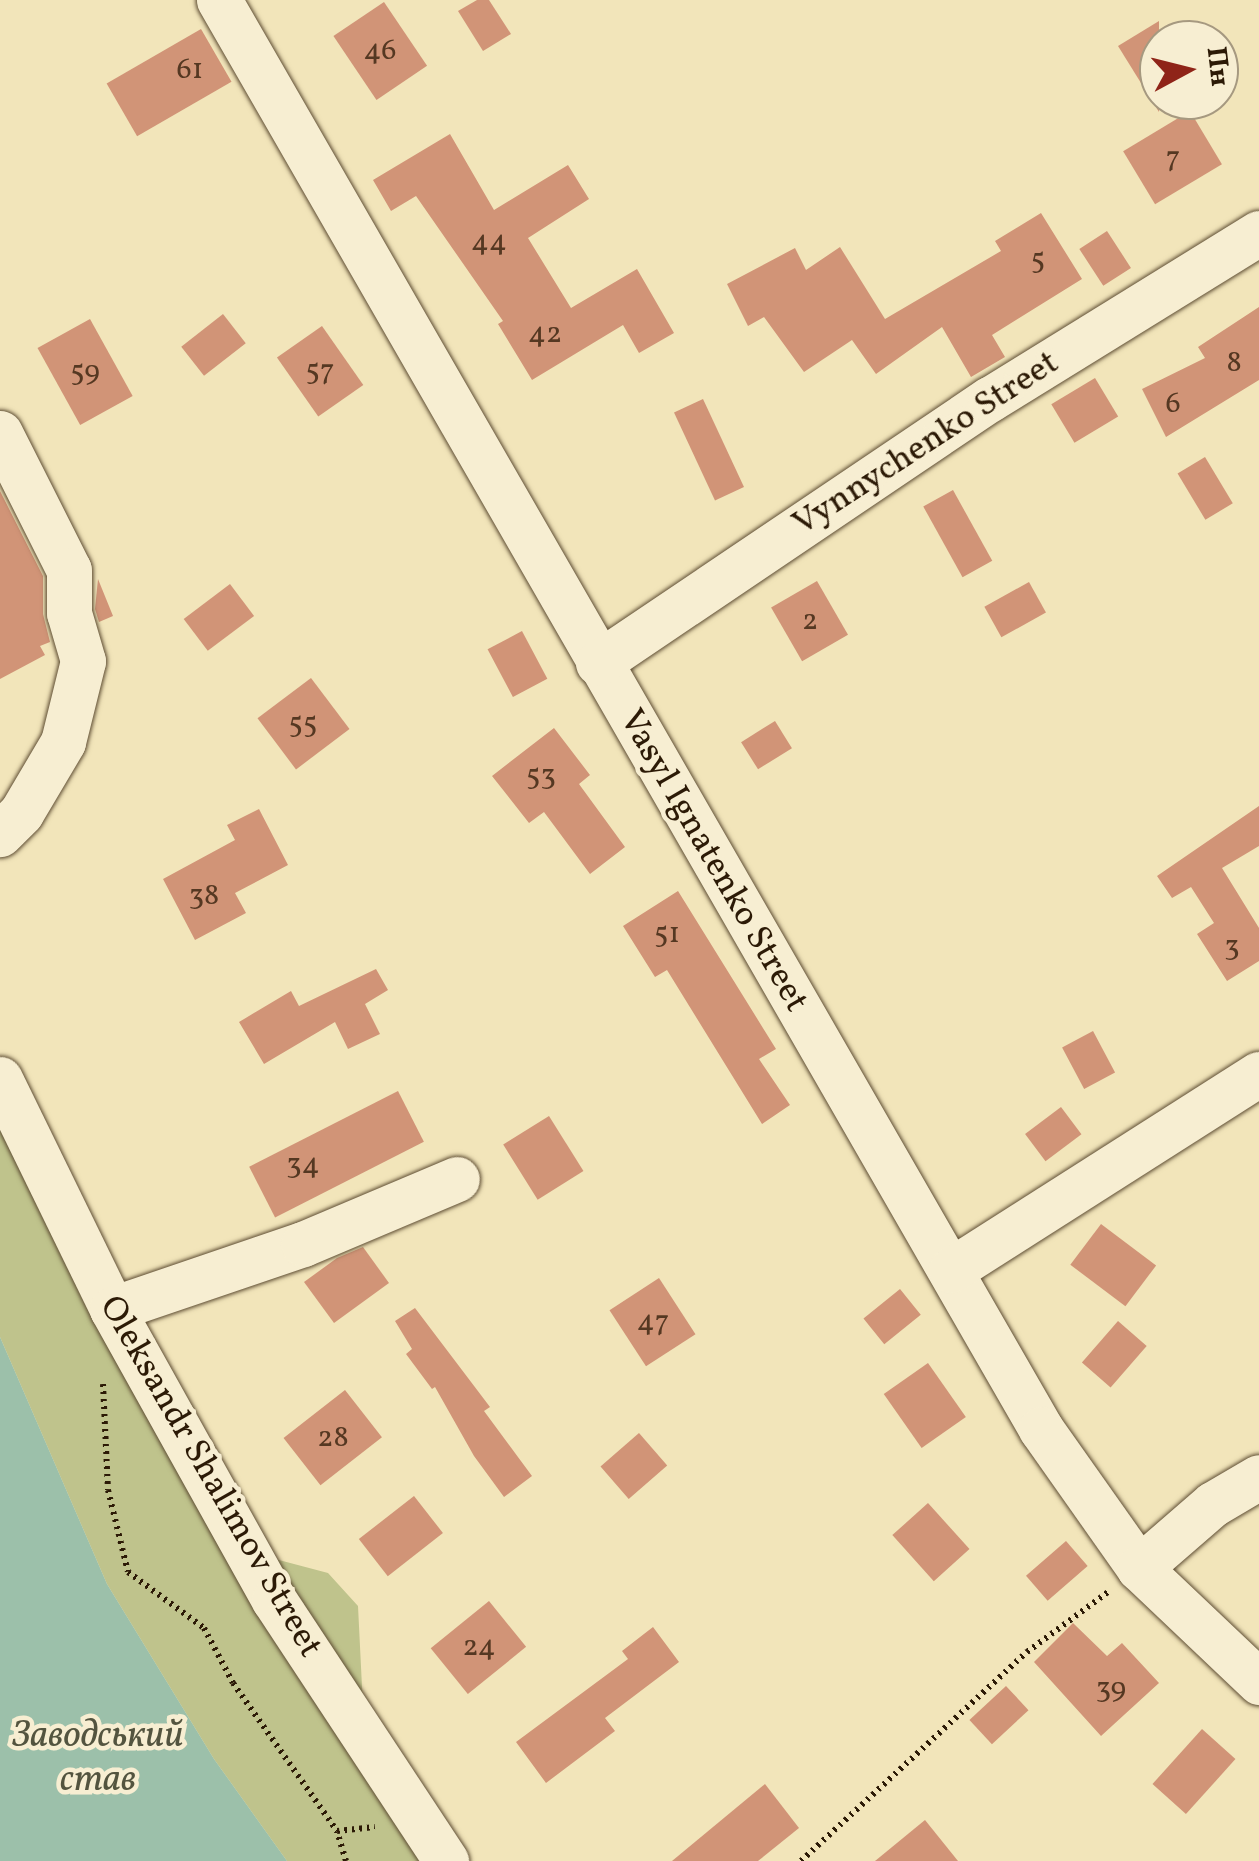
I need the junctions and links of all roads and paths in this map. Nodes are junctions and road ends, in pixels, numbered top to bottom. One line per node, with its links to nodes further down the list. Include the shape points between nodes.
1 (219, 0): 4 (street, Vasyl Ignatenko Street)
2 (1259, 232): 4 (street, Vynnychenko Street, via 990,400)
3 (0, 433): 5 (street, via 69,570 68,613 83,661 62,742 21,812)
4 (598, 663): 9 (street, Vasyl Ignatenko Street)
5 (0, 834)
6 (1259, 1074): 9 (street)
7 (0, 1078): 10 (street, Oleksandr Shalimov Street)
8 (457, 1179): 10 (street, via 302,1244)
9 (950, 1270): 13 (street, Vasyl Ignatenko Street, via 1040,1428)
10 (112, 1310): 15 (street, Oleksandr Shalimov Street, via 274,1600)
11 (102, 1376): 16 (path, via 108,1490 128,1572 204,1628 233,1683)
12 (1259, 1477): 13 (street, via 1213,1504)
13 (1140, 1568): 14 (street, Vasyl Ignatenko Street); 19 (path, via 1027,1652)
14 (1259, 1682)
15 (419, 1821): 16 (path); 18 (street, Oleksandr Shalimov Street)
16 (337, 1831): 17 (path)
17 (346, 1861)
18 (446, 1861)
19 (801, 1861)

